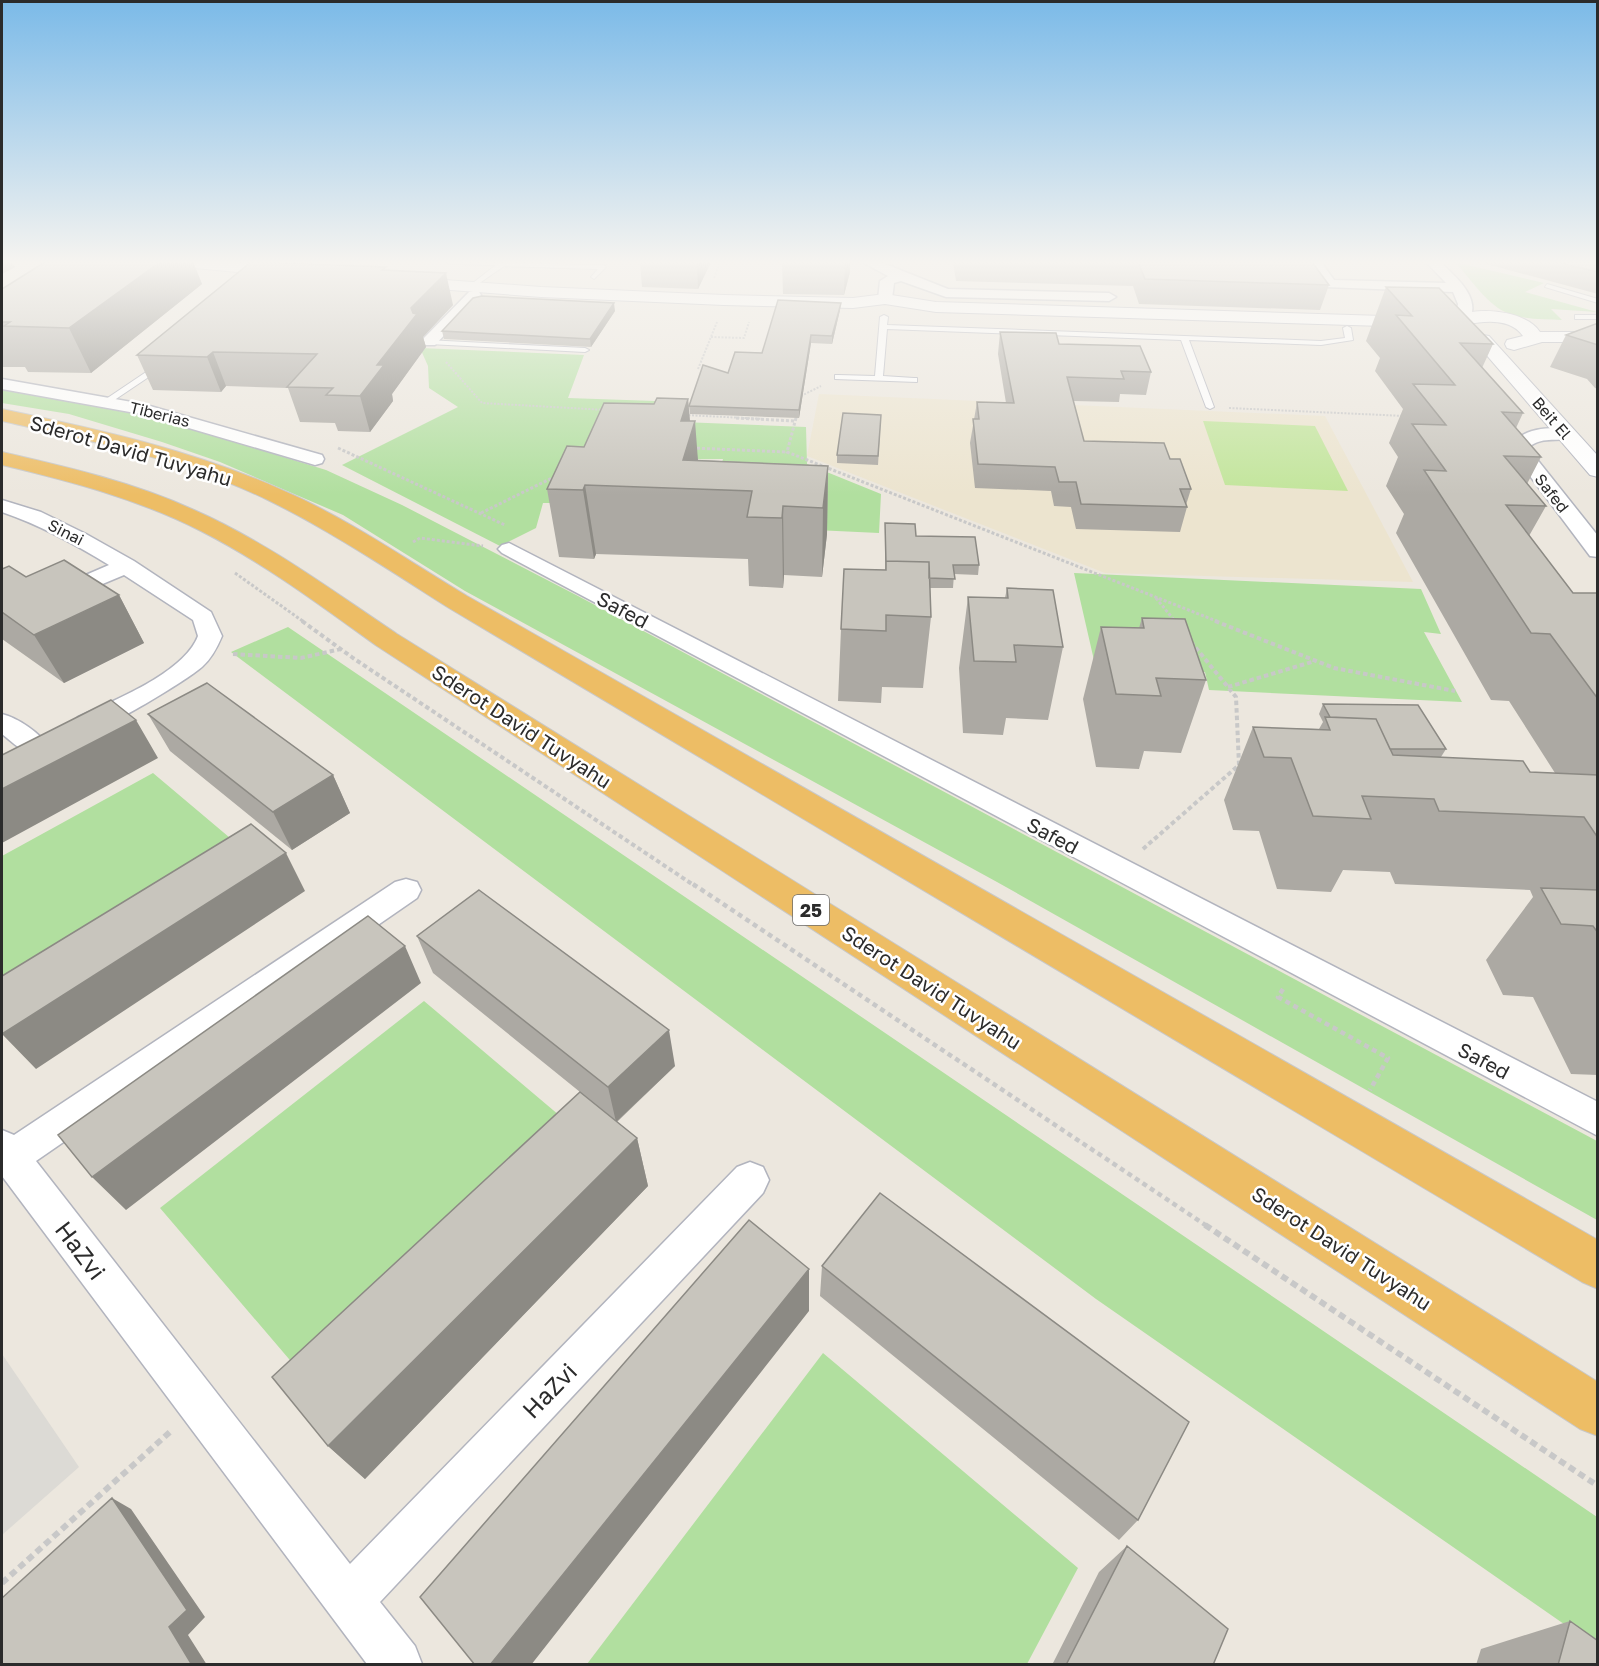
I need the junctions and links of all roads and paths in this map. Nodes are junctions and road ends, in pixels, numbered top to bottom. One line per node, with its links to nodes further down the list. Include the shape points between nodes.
1 (710, 340): 11 (path)
2 (882, 340): 13 (lane)
3 (1185, 340): 18 (lane)
4 (1238, 340): 5 (lane, via 1338,343)
5 (1349, 340)
6 (1479, 340): 25 (street, Beit El)
7 (1518, 340): 27 (street, Beit El, via 1517,352 1522,363)
8 (429, 342): 9 (lane); 19 (path, via 482,403)
9 (585, 350)
10 (170, 360): 16 (lane)
11 (698, 369)
12 (838, 377): 13 (lane); 17 (path, via 802,394)
13 (879, 379): 14 (lane)
14 (914, 380)
15 (2, 384): 16 (street, Tiberias)
16 (106, 401): 30 (street, Tiberias, via 187,420)
17 (799, 404)
18 (1210, 408): 23 (path)
19 (609, 410)
20 (797, 412): 24 (path)
21 (678, 414): 24 (path)
22 (2, 415): 37 (highway, Sderot David Tuvyahu, via 75,430 209,468 275,495)
23 (1413, 416)
24 (795, 421): 28 (path)
25 (1566, 434): 31 (street, Beit El); 36 (street, Safed, via 1533,436 1518,448)
26 (688, 448): 28 (path)
27 (1598, 449)
28 (787, 452): 40 (path)
29 (2, 459): 63 (highway, Sderot David Tuvyahu / 25, via 149,498 210,525 270,560 397,646)
30 (315, 459): 34 (path, via 340,447)
31 (1598, 470)
32 (565, 471): 34 (path)
33 (2, 506): 38 (street, Sinai, via 34,516)
34 (481, 513): 35 (path)
35 (509, 538): 37 (path, via 420,538); 54 (street, Safed)
36 (1598, 551)
37 (383, 555): 58 (highway, Sderot David Tuvyahu)
38 (126, 566): 41 (street); 45 (street, Sinai, via 202,617 210,636)
39 (227, 569): 44 (path)
40 (1156, 598): 42 (path); 46 (path)
41 (2, 619)
42 (1178, 625)
43 (1192, 643): 47 (path)
44 (341, 649): 45 (path, via 301,658); 64 (path)
45 (202, 653): 50 (street, via 188,667 115,710)
46 (1316, 661): 47 (path); 48 (path, via 1334,668)
47 (1228, 687): 52 (path, via 1236,697)
48 (1455, 691)
49 (2, 722): 50 (street)
50 (52, 739): 51 (street)
51 (10, 759)
52 (1239, 765): 53 (path); 54 (path)
53 (1250, 765)
54 (1120, 869): 57 (street, Safed)
55 (406, 890): 59 (street, HaZvi)
56 (1289, 980): 58 (path, via 1278,997 1388,1058)
57 (1598, 1120)
58 (1352, 1123): 61 (highway, Sderot David Tuvyahu)
59 (6, 1152): 62 (street, HaZvi)
60 (750, 1180): 66 (street, HaZvi)
61 (1598, 1266)
62 (200, 1406): 65 (path); 66 (street, HaZvi)
63 (1598, 1411)
64 (1598, 1486)
65 (2, 1583)
66 (348, 1601): 67 (street, HaZvi)
67 (397, 1665)

